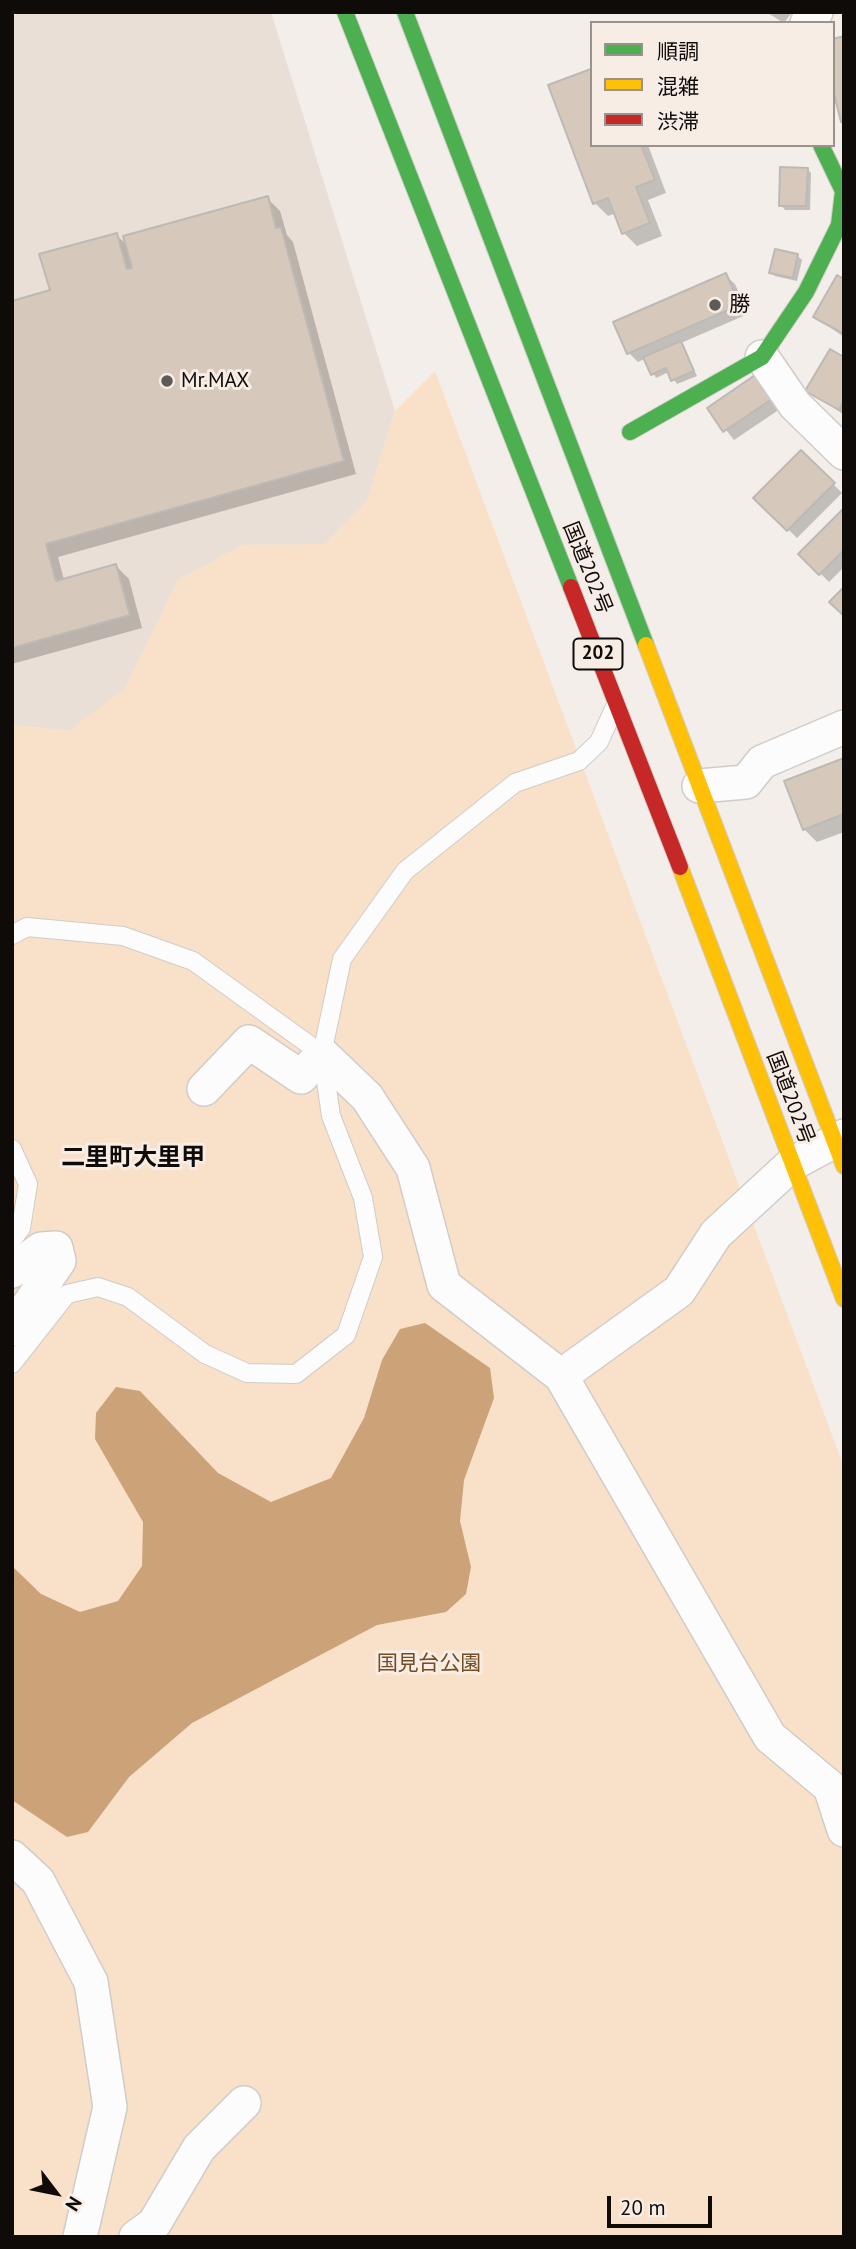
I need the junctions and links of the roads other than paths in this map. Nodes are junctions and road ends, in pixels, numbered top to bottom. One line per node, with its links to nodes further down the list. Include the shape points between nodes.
1 (345, 12): 8 (main road, 国道202号 / 202)
2 (405, 12): 10 (main road, 国道202号 / 202)
3 (822, 147): 4 (main road)
4 (844, 191): 5 (main road, via 839,225 806,292)
5 (762, 357): 6 (main road); 7 (street, via 795,405)
6 (630, 432)
7 (844, 453)
8 (617, 703): 12 (lane, via 599,742 579,761 515,783 405,871 342,959); 16 (main road, 国道202号 / 202)
9 (844, 727): 10 (street, via 762,762 746,782)
10 (699, 786): 14 (main road, 国道202号 / 202)
11 (12, 935): 12 (lane, via 27,927 123,936 193,961)
12 (322, 1055): 13 (street, via 301,1077 249,1042); 21 (lane, via 331,1116 363,1198 373,1257 346,1335 296,1374 247,1373 205,1354 128,1297 98,1287 67,1294); 22 (street, via 368,1097 413,1168 443,1286)
13 (204, 1089)
14 (841, 1148): 16 (street)
15 (12, 1149): 17 (lane, via 28,1184 21,1228)
16 (792, 1164): 19 (main road, 国道202号 / 202); 22 (street, via 716,1234 679,1291)
17 (12, 1240)
18 (12, 1271): 20 (street, via 41,1250 56,1248 59,1261)
19 (844, 1299)
20 (12, 1329)
21 (12, 1364)
22 (561, 1376): 23 (street, via 770,1737 830,1787)
23 (844, 1830)
24 (12, 1857): 26 (street, via 38,1881 91,1982 110,2106)
25 (244, 2104): 27 (street, via 199,2148 154,2224)
26 (79, 2237)
27 (136, 2237)

